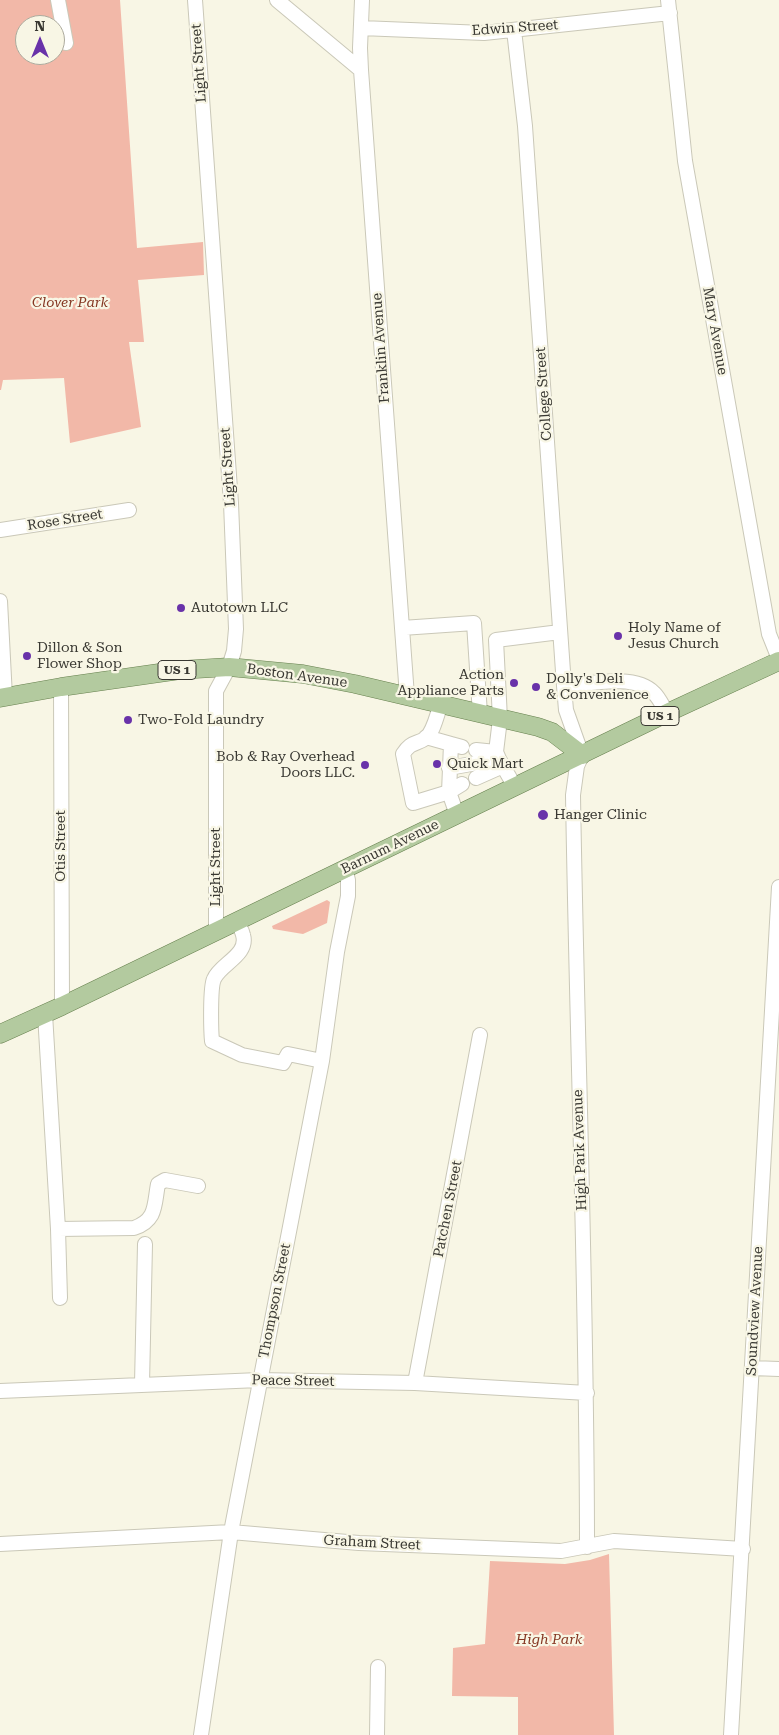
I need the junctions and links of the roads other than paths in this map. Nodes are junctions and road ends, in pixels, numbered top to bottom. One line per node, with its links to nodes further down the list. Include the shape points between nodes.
1 (58, 0): 8 (street)
2 (194, 0): 16 (street, Light Street, via 231,503 236,629)
3 (277, 0): 9 (street)
4 (362, 0): 6 (street, Franklin Avenue)
5 (669, 6): 7 (street, Edwin Street); 15 (street, Mary Avenue, via 685,161 769,634)
6 (361, 28): 7 (street, Edwin Street, via 484,33); 9 (street, Franklin Avenue)
7 (514, 30): 14 (street, College Street, via 525,126)
8 (66, 43)
9 (361, 70): 13 (street, Franklin Avenue)
10 (129, 510): 11 (street, Rose Street)
11 (0, 530)
12 (0, 601): 20 (street)
13 (402, 628): 19 (street, Franklin Avenue); 23 (street, via 474,623)
14 (560, 632): 17 (street, College Street); 24 (street, via 496,640)
15 (779, 660): 22 (main road, Barnum Avenue / US 1)
16 (229, 667): 18 (main road, Boston Avenue / US 1, via 180,670); 19 (main road, Boston Avenue / US 1, via 303,674); 38 (street, Light Street, via 216,691)
17 (564, 686): 22 (street, via 639,684 654,693); 27 (street, College Street, via 566,710)
18 (61, 687): 20 (main road, Boston Avenue / US 1); 39 (street, Otis Street)
19 (406, 696): 21 (main road, Boston Avenue / US 1)
20 (2, 697)
21 (441, 704): 23 (main road, Boston Avenue / US 1); 25 (street)
22 (667, 713): 27 (main road, Barnum Avenue / US 1)
23 (480, 714): 24 (main road, Boston Avenue / US 1)
24 (500, 719): 27 (main road, Boston Avenue / US 1, via 552,732); 28 (street)
25 (426, 738): 29 (street, via 457,745); 33 (street, via 408,745 403,754 413,803)
26 (476, 750): 28 (street)
27 (582, 755): 32 (main road, Barnum Avenue); 54 (street, High Park Avenue, via 573,795)
28 (499, 759): 29 (street); 30 (street); 32 (street)
29 (449, 768): 33 (street)
30 (476, 778)
31 (462, 784): 33 (street)
32 (515, 787): 34 (main road, Barnum Avenue)
33 (449, 792): 34 (street)
34 (457, 815): 35 (main road, Barnum Avenue)
35 (345, 868): 37 (main road, Barnum Avenue); 43 (street, Thompson Street, via 348,896)
36 (779, 887): 48 (street, Soundview Avenue)
37 (237, 921): 38 (main road, Barnum Avenue); 43 (street, via 244,939 240,953 221,968 213,980 212,1041 242,1055 283,1063 288,1054)
38 (216, 930): 39 (main road, Barnum Avenue)
39 (62, 1006): 40 (main road, Barnum Avenue)
40 (45, 1014): 41 (main road, Barnum Avenue); 45 (street)
41 (0, 1034)
42 (480, 1035): 51 (street, Patchen Street)
43 (322, 1061): 50 (street, Thompson Street)
44 (198, 1186): 45 (street, via 165,1180 158,1184 152,1216 145,1224 134,1228)
45 (58, 1229): 47 (street)
46 (145, 1244): 52 (street)
47 (60, 1298)
48 (752, 1368): 49 (street); 58 (street, Soundview Avenue)
49 (779, 1369)
50 (259, 1380): 51 (street, Peace Street); 52 (street, Peace Street); 55 (street, Thompson Street)
51 (415, 1383): 54 (street, Peace Street)
52 (142, 1384): 53 (street, Peace Street)
53 (0, 1391)
54 (587, 1393): 57 (street, High Park Avenue)
55 (231, 1532): 56 (street, Graham Street); 57 (street, Graham Street, via 359,1543 561,1551); 60 (street, Thompson Street)
56 (0, 1544)
57 (587, 1547): 58 (street, Graham Street, via 614,1541)
58 (743, 1549): 62 (street, Soundview Avenue)
59 (378, 1668): 61 (street)
60 (201, 1735)
61 (377, 1735)
62 (731, 1735)

